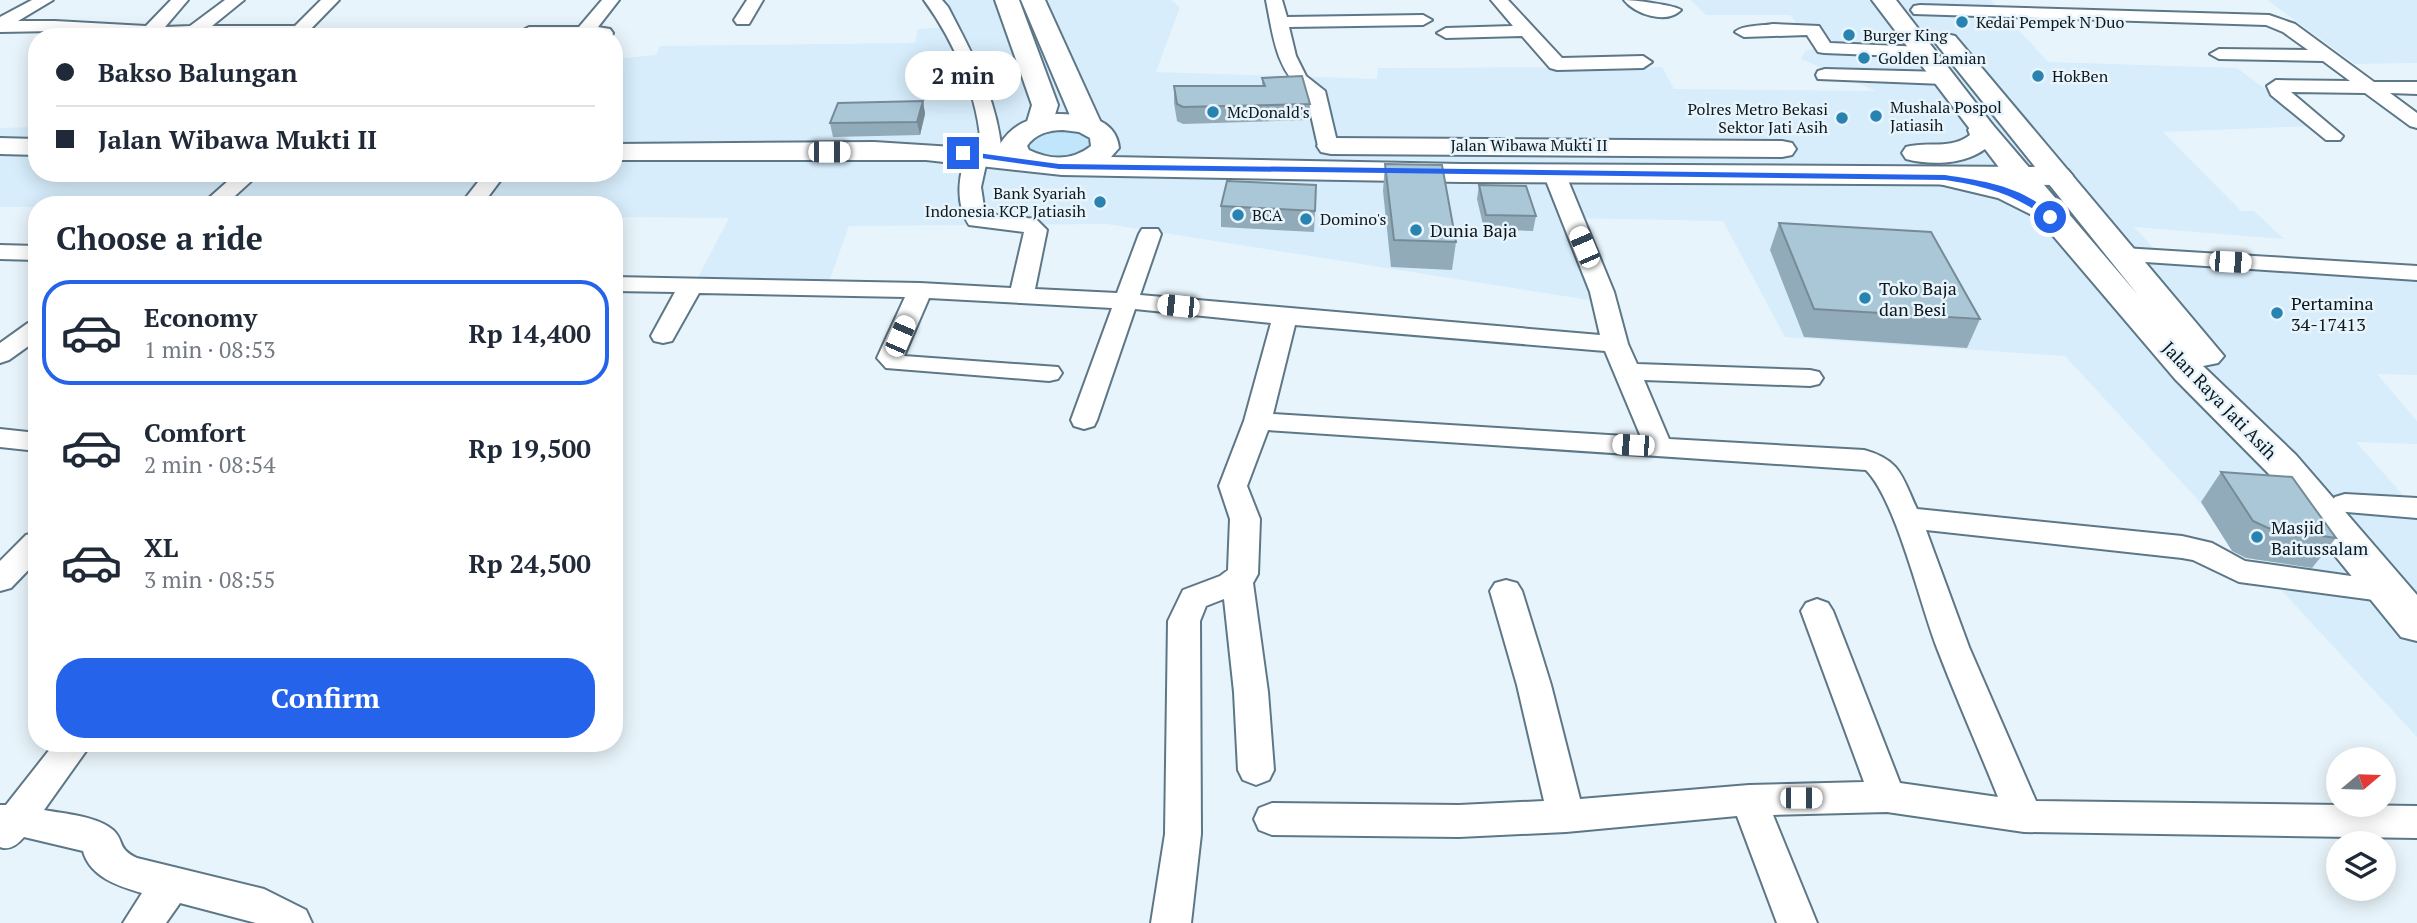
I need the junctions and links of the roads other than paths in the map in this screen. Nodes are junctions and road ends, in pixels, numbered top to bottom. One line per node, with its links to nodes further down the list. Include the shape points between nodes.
1 (45, 0): 19 (street)
2 (180, 0): 21 (street)
3 (236, 0): 22 (street)
4 (331, 0): 23 (street)
5 (611, 0): 24 (street)
6 (755, 0): 16 (street)
7 (932, 0): 47 (street, via 979,86 992,132)
8 (1007, 0): 40 (main road, via 1045,105)
9 (1033, 0): 37 (main road)
10 (1274, 0): 18 (street)
11 (1499, 0): 25 (street)
12 (1632, 0): 15 (street, via 1644,10)
13 (1884, 0): 28 (main road, Jalan Raya Jati Asih)
14 (1916, 5): 30 (street, via 2269,20 2289,28); 44 (main road, Jalan Raya Jati Asih)
15 (1672, 10)
16 (743, 20)
17 (1423, 20): 18 (street)
18 (1280, 22): 42 (street, via 1287,56 1298,79 1315,91)
19 (0, 26): 20 (street)
20 (87, 28)
21 (154, 28)
22 (199, 28)
23 (302, 28)
24 (596, 28)
25 (1527, 31): 27 (street); 31 (street, via 1557,64)
26 (1744, 32): 28 (street, via 1813,30 1824,48)
27 (1446, 33)
28 (1924, 52): 33 (main road, Jalan Raya Jati Asih)
29 (2219, 54): 30 (street)
30 (2327, 56): 34 (street)
31 (1643, 62)
32 (1825, 75): 33 (street)
33 (1944, 78): 39 (main road, Jalan Raya Jati Asih)
34 (2370, 87): 35 (street); 36 (street); 38 (street, via 2274,87)
35 (2417, 88)
36 (2417, 122)
37 (1097, 133): 40 (main road, Jalan Wibawa Mukti II, via 1073,122); 42 (main road, Jalan Wibawa Mukti II, via 1156,150); 49 (main road, via 1105,148 1098,156)
38 (2333, 136)
39 (1991, 140): 44 (main road, via 2026,157 2037,153); 48 (main road, via 1984,136); 53 (main road, Jalan Raya Jati Asih)
40 (1028, 141): 47 (main road); 49 (main road, Jalan Wibawa Mukti II, via 1048,166)
41 (0, 146): 43 (main road)
42 (1328, 146): 45 (main road, Jalan Wibawa Mukti II)
43 (28, 147)
44 (2036, 149): 52 (main road, Jalan Raya Jati Asih)
45 (1811, 150): 48 (main road, Jalan Wibawa Mukti II); 51 (main road, via 1836,160)
46 (623, 152): 47 (main road)
47 (985, 155): 67 (street, via 971,176 977,220 1028,224 1036,230)
48 (1949, 165): 51 (main road, Jalan Wibawa Mukti II); 53 (main road); 58 (main road, via 1982,183 2012,192)
49 (1070, 166): 50 (main road, Jalan Wibawa Mukti II)
50 (1553, 173): 51 (main road, Jalan Wibawa Mukti II); 71 (street, via 1602,292)
51 (1841, 176)
52 (2058, 176): 53 (main road); 62 (main road, Jalan Raya Jati Asih)
53 (2021, 177): 58 (main road, Jalan Raya Jati Asih)
54 (239, 182): 56 (street)
55 (489, 182): 57 (street)
56 (223, 196)
57 (478, 196)
58 (2065, 230): 86 (main road, Jalan Raya Jati Asih, via 2188,371)
59 (1150, 234): 68 (street)
60 (0, 252): 61 (street)
61 (28, 253)
62 (2123, 255): 63 (street); 80 (main road, Jalan Raya Jati Asih, via 2221,374)
63 (2417, 273)
64 (623, 284): 65 (street)
65 (692, 284): 66 (street); 70 (street)
66 (920, 290): 67 (street); 73 (street, via 890,358 895,363)
67 (1021, 297): 68 (street)
68 (1124, 301): 69 (street); 75 (street)
69 (1285, 317): 71 (street); 76 (street)
70 (663, 335)
71 (1615, 344): 72 (street)
72 (1629, 372): 74 (street); 79 (street)
73 (1049, 373)
74 (1810, 378)
75 (1084, 420)
76 (1258, 421): 79 (street); 85 (street, via 1233,486 1245,519 1245,567)
77 (0, 438): 78 (street)
78 (28, 442)
79 (1660, 447): 82 (street, via 1864,459 1886,472)
80 (2345, 504): 81 (street); 86 (main road, Jalan Raya Jati Asih)
81 (2417, 508)
82 (1907, 518): 86 (street, via 2182,547 2201,551 2239,571); 95 (street, via 1952,647)
83 (28, 551): 84 (street)
84 (0, 580)
85 (1237, 580): 91 (street); 102 (street, via 1197,595 1186,614 1183,834)
86 (2403, 590): 89 (main road, Jalan Raya Jati Asih)
87 (1506, 591): 94 (street)
88 (1816, 611): 92 (street)
89 (2417, 625)
90 (67, 752): 98 (street)
91 (1256, 770)
92 (1887, 797): 93 (street); 95 (street)
93 (1749, 800): 94 (street); 103 (street)
94 (1566, 816): 96 (street, via 1460,821)
95 (2024, 816): 97 (street)
96 (1272, 819)
97 (2417, 822)
98 (5, 826): 99 (street, via 93,836 114,865)
99 (171, 884): 100 (street); 101 (street, via 264,907)
100 (143, 923)
101 (292, 923)
102 (1171, 923)
103 (1797, 923)

